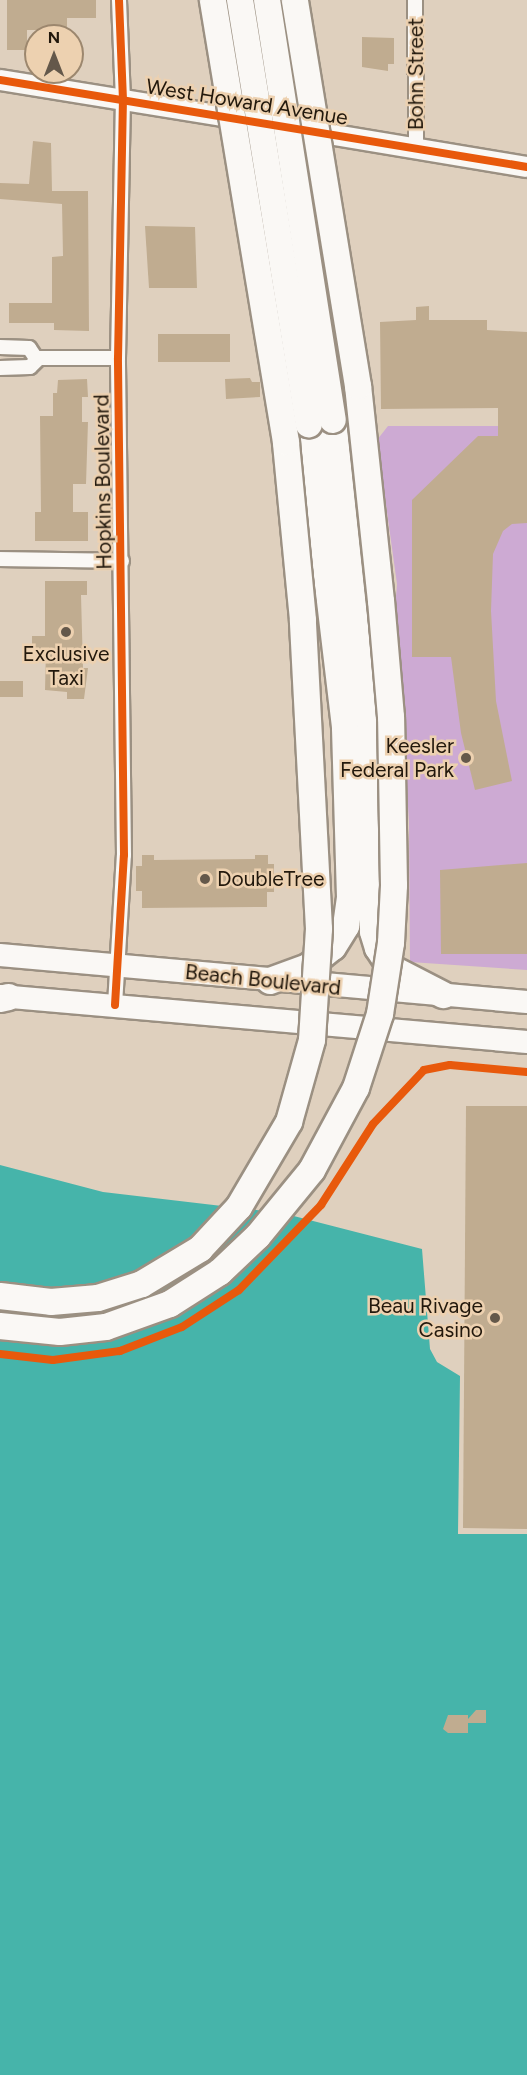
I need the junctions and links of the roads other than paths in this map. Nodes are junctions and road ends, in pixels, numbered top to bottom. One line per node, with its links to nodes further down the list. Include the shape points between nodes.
1 (119, 0): 8 (street, Hopkins Boulevard)
2 (213, 0): 26 (highway, bridge, via 286,442 303,620 319,929 312,1040 289,1122 239,1207 200,1249 162,1274 106,1296 51,1302)
3 (240, 0): 15 (highway, bridge)
4 (267, 0): 15 (highway, bridge)
5 (295, 0): 27 (highway, bridge, via 358,386 391,717 392,943 380,1014 356,1088 312,1170 258,1236 220,1272 170,1304 106,1327 60,1332)
6 (415, 0): 9 (street, Bohn Street)
7 (0, 80): 8 (main road, West Howard Avenue)
8 (123, 100): 9 (main road, West Howard Avenue); 13 (street, Hopkins Boulevard)
9 (416, 148): 10 (main road, West Howard Avenue)
10 (527, 167)
11 (0, 347): 12 (street, via 29,348)
12 (37, 358): 13 (street); 14 (street, via 30,367)
13 (118, 358): 17 (street, Hopkins Boulevard)
14 (0, 368)
15 (321, 422): 20 (highway, via 345,727 350,897 346,926 333,947 308,967); 21 (highway, via 365,720 373,932 391,968)
16 (0, 560): 17 (street)
17 (122, 561): 19 (street, Hopkins Boulevard, via 124,855)
18 (0, 955): 19 (main road, Beach Boulevard)
19 (119, 964): 20 (main road, Beach Boulevard); 24 (street, Hopkins Boulevard)
20 (270, 981): 21 (main road, Beach Boulevard)
21 (443, 995): 23 (main road, Beach Boulevard)
22 (3, 997): 24 (main road, Beach Boulevard)
23 (527, 1002)
24 (115, 1005): 25 (main road, Beach Boulevard)
25 (527, 1042)
26 (0, 1296)
27 (0, 1326)

